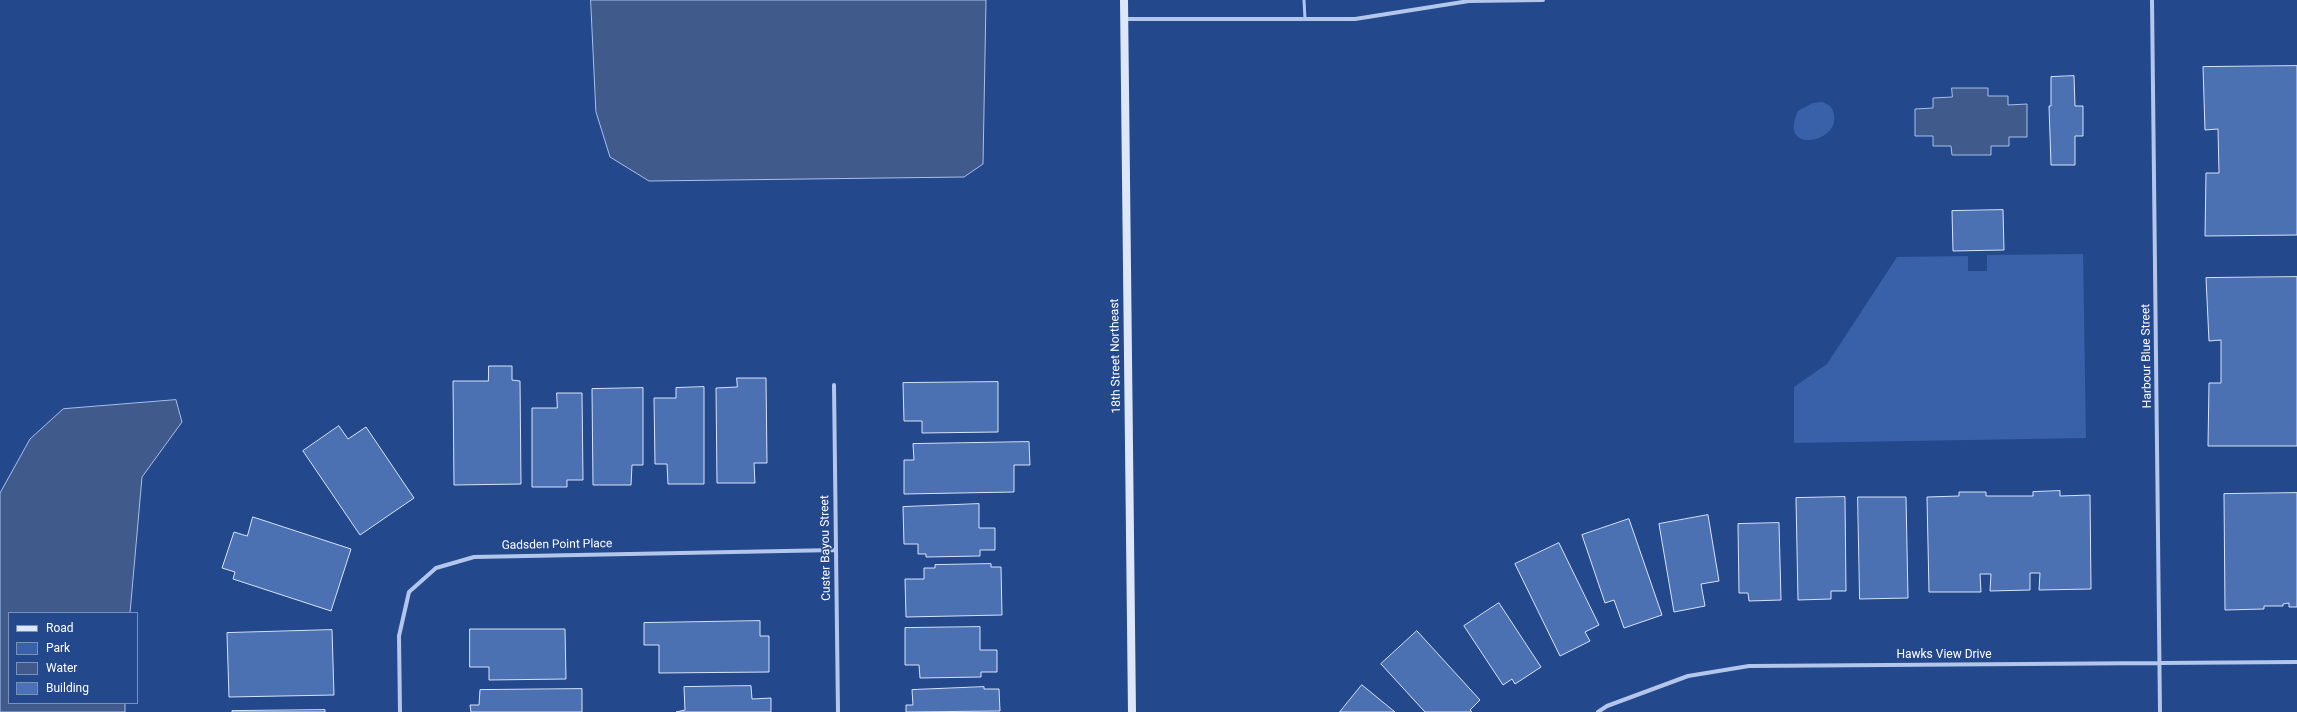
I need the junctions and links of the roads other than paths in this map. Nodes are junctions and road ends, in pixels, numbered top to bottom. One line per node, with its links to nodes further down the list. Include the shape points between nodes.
1 (1124, 0): 7 (street, 18th Street Northeast)
2 (1304, 0): 6 (lane)
3 (1468, 0): 4 (street); 6 (street, via 1355,19)
4 (1543, 0)
5 (2152, 0): 11 (street, Harbour Blue Street)
6 (1305, 18): 7 (street)
7 (1124, 19): 14 (street, 18th Street Northeast)
8 (834, 385): 9 (street, Custer Bayou Street)
9 (836, 550): 12 (street, Gadsden Point Place, via 474,557 436,568 410,592 399,636); 13 (street, Custer Bayou Street)
10 (2297, 662): 11 (street, Hawks View Drive)
11 (2160, 664): 15 (street, Hawks View Drive, via 1749,666 1688,676 1607,706); 16 (street, Harbour Blue Street)
12 (400, 712)
13 (838, 712)
14 (1132, 712)
15 (1598, 712)
16 (2160, 712)

